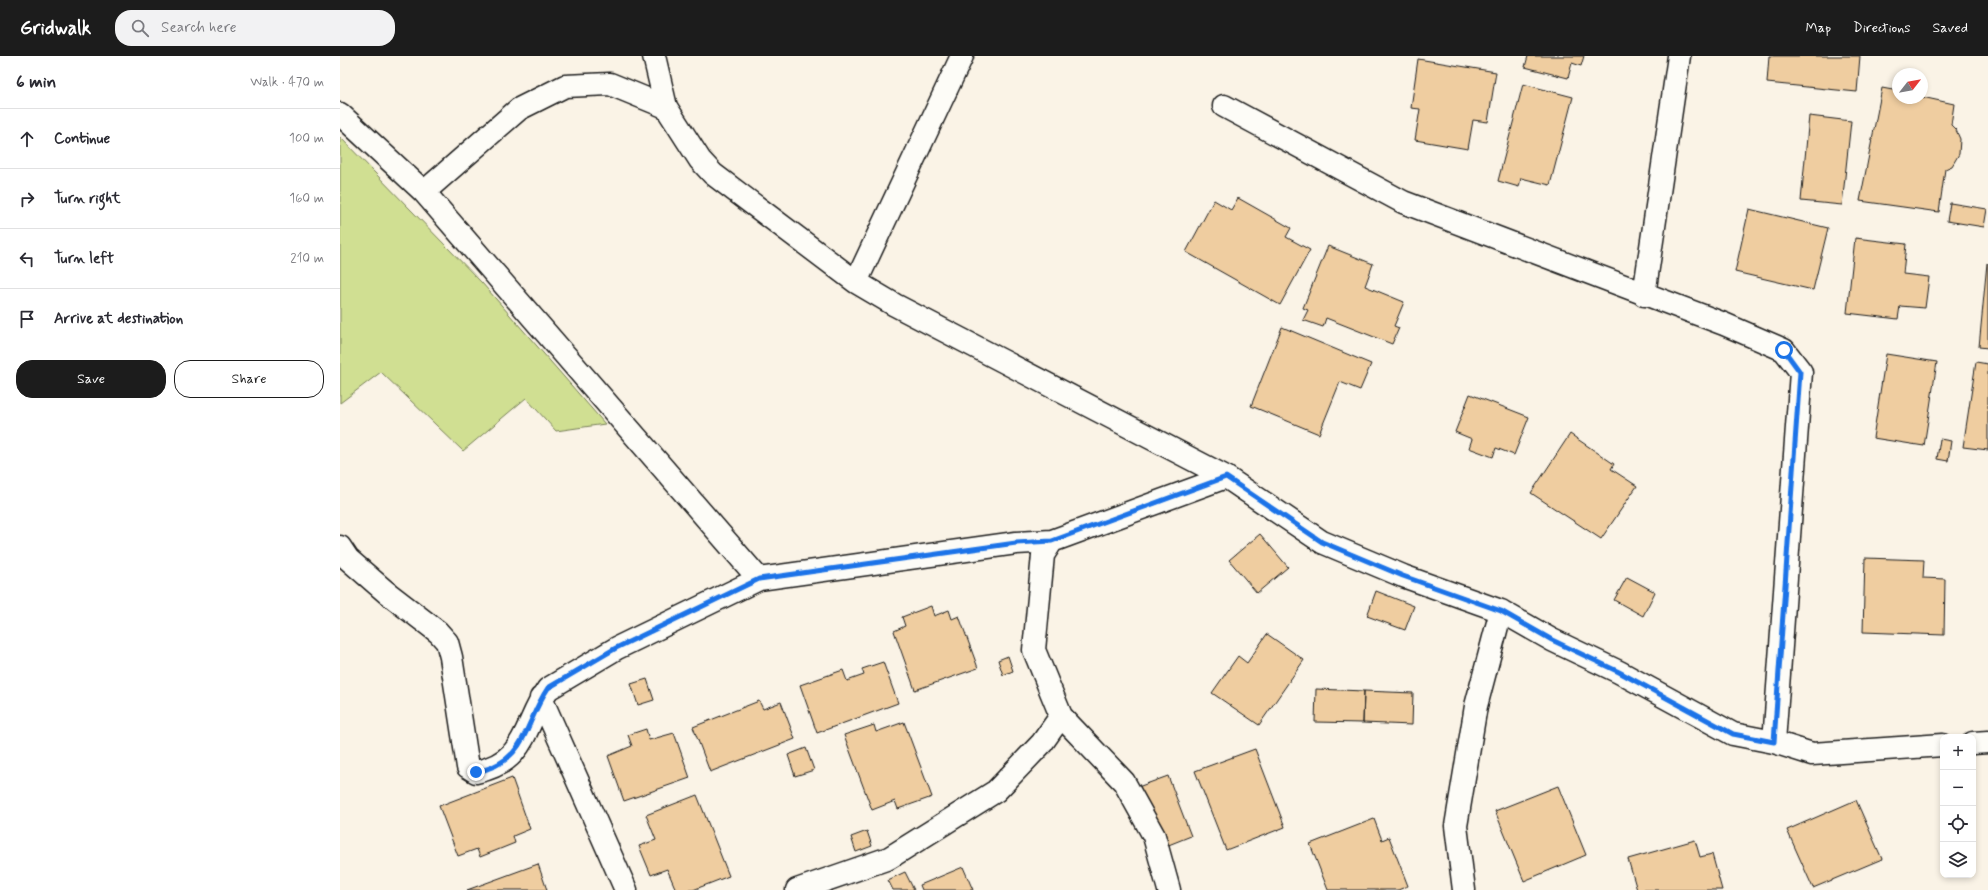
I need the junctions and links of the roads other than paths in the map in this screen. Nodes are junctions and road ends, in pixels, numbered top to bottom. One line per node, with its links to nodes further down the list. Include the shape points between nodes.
1 (654, 56): 5 (street)
2 (962, 56): 8 (street)
3 (1679, 56): 9 (street)
4 (1224, 106): 9 (street, via 1403,202)
5 (666, 107): 7 (street, via 610,84 565,86 519,109); 8 (street, via 700,160 713,174)
6 (340, 114): 7 (street)
7 (424, 192): 13 (street)
8 (856, 282): 10 (street, via 895,305)
9 (1644, 295): 17 (street, via 1724,324 1784,350 1800,372)
10 (1226, 477): 11 (street); 14 (street, via 1322,542 1403,576)
11 (1052, 541): 13 (street, via 1016,543); 16 (street, via 1043,555 1034,650)
12 (340, 547): 15 (street, via 348,558 386,592 438,632 447,642 468,767 476,772 508,760 522,741)
13 (759, 579): 15 (street, via 616,648 548,688)
14 (1501, 611): 17 (street, via 1733,734); 24 (street, via 1476,706 1456,826)
15 (541, 698): 21 (street)
16 (1060, 716): 22 (street, via 1042,743 996,791 889,858); 23 (street, via 1124,782 1154,836)
17 (1774, 742): 20 (street, via 1812,754)
18 (1988, 742): 19 (street)
19 (1976, 743)
20 (1940, 745)
21 (626, 890)
22 (797, 890)
23 (1169, 890)
24 (1464, 890)

